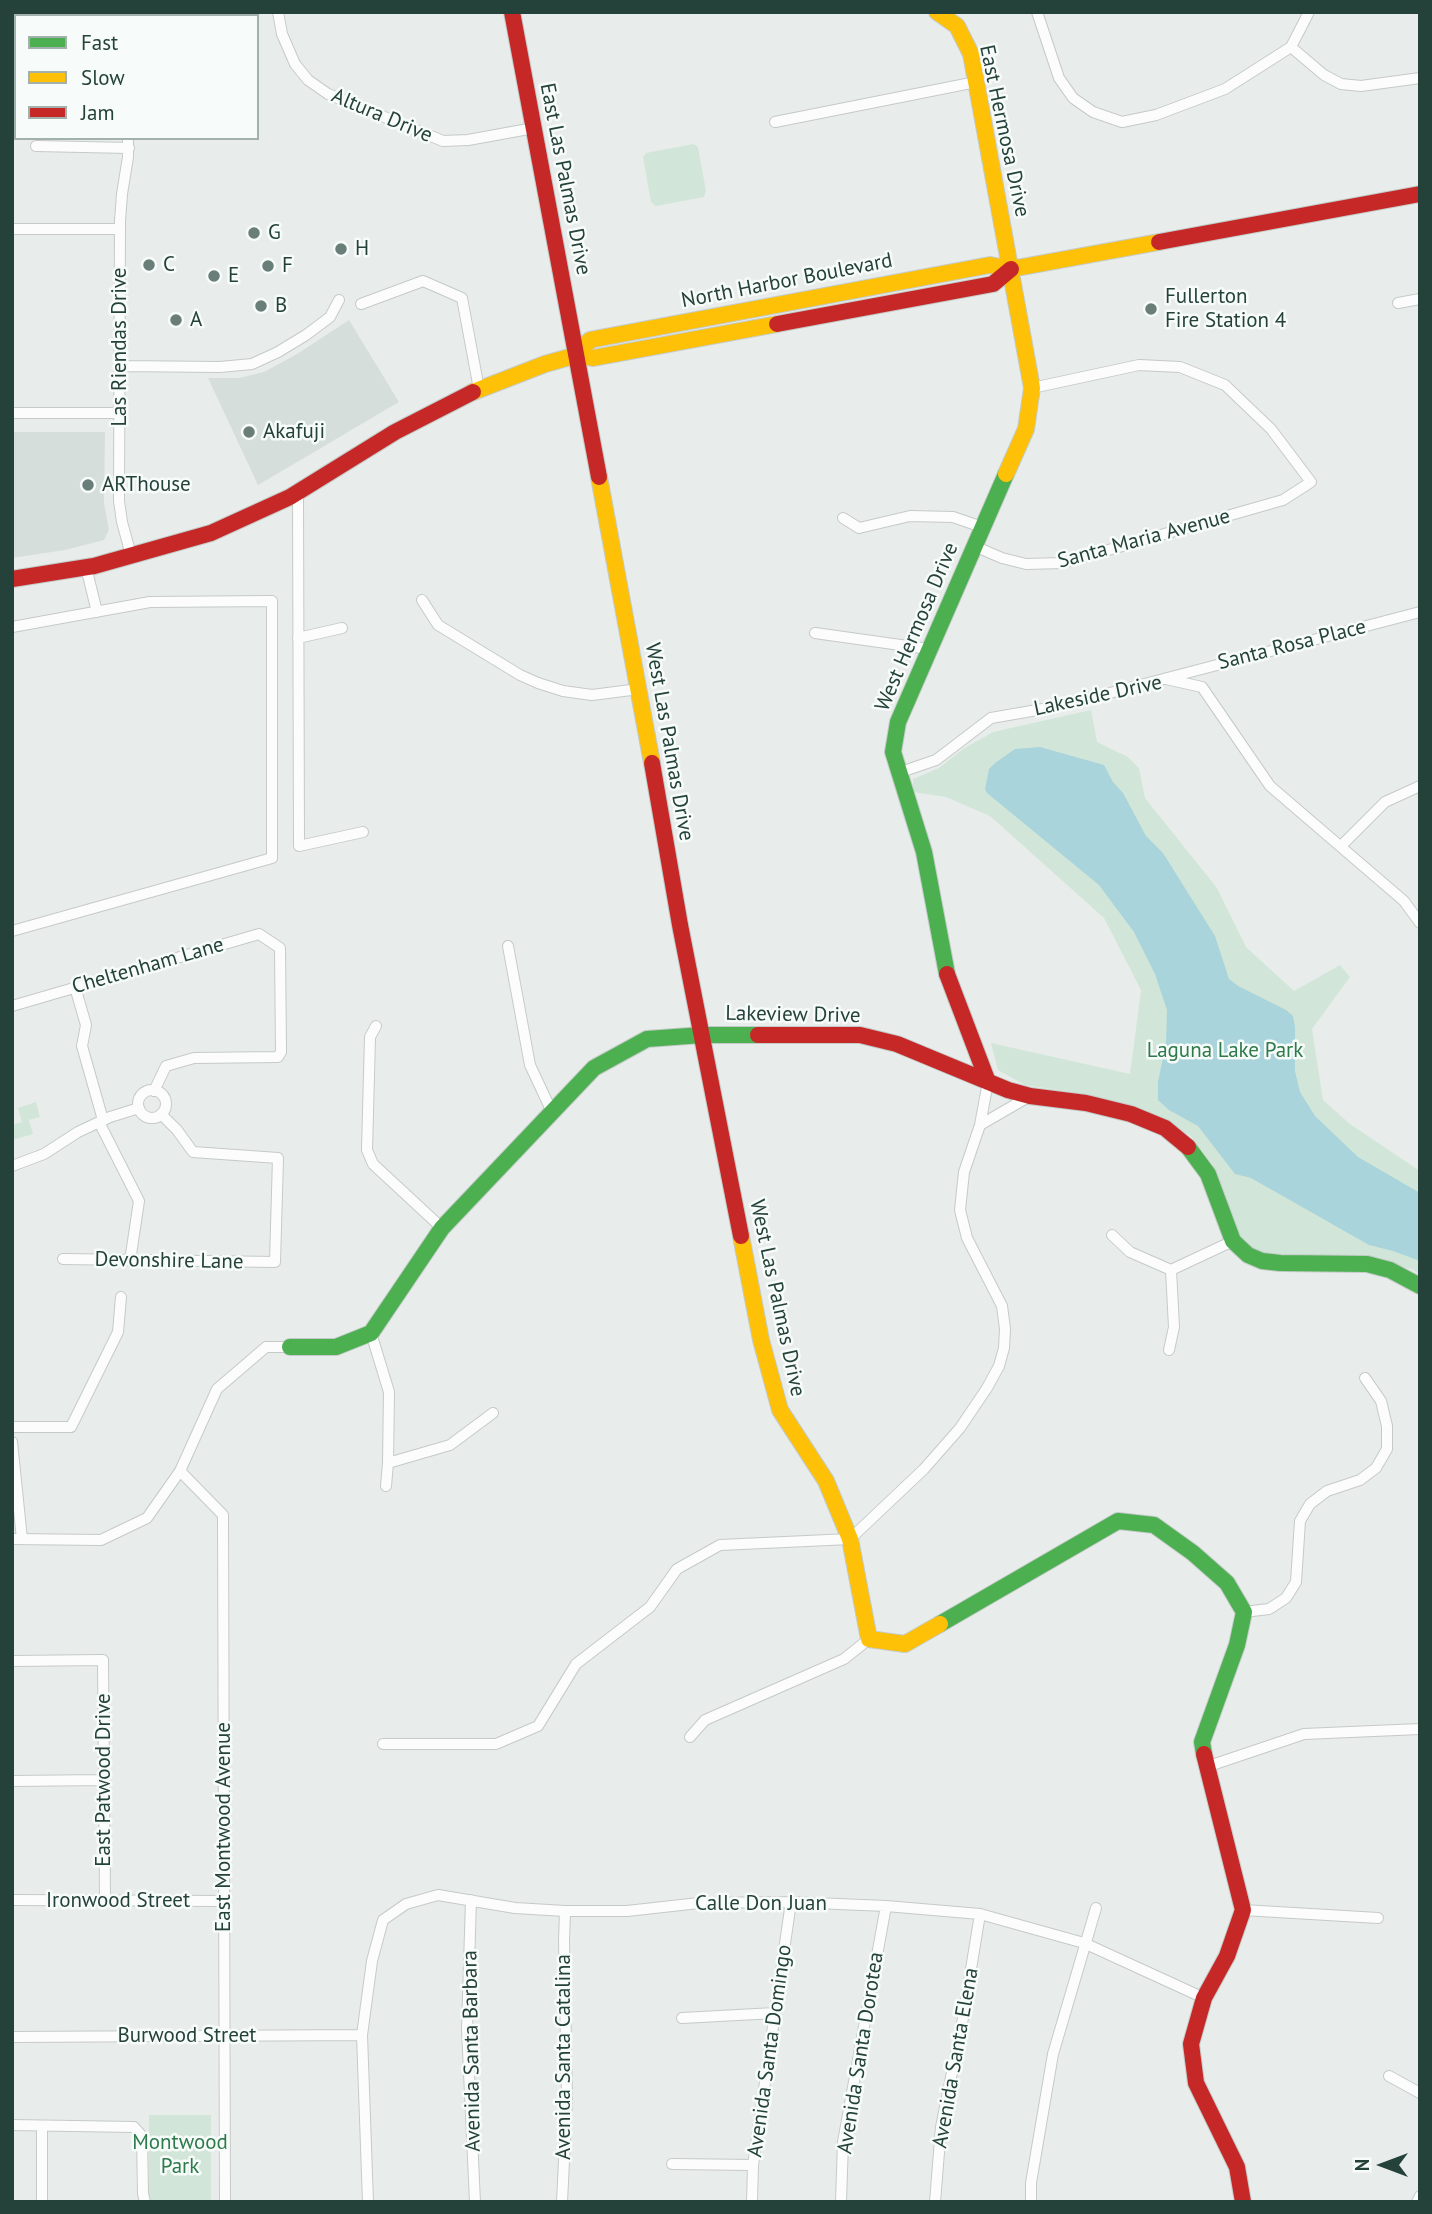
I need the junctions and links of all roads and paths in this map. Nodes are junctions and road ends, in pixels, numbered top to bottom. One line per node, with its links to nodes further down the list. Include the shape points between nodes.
1 (278, 12): 10 (street, Altura Drive, via 295,64 328,94 443,141)
2 (512, 12): 10 (street, East Las Palmas Drive)
3 (937, 12): 8 (street, East Hermosa Drive, via 957,26 971,54)
4 (1037, 12): 6 (street, via 1059,78 1073,98 1093,112 1122,122 1156,115 1225,89)
5 (1309, 12): 6 (street)
6 (1292, 47): 7 (street, via 1342,84)
7 (1420, 78)
8 (976, 82): 9 (street); 16 (street, East Hermosa Drive)
9 (775, 122)
10 (534, 128): 21 (street, East Las Palmas Drive)
11 (128, 143): 12 (street); 15 (street, Las Riendas Drive)
12 (36, 146)
13 (1420, 194): 16 (street, North Harbor Boulevard)
14 (12, 229): 15 (street)
15 (120, 229): 22 (street, Las Riendas Drive)
16 (1011, 269): 21 (street, North Harbor Boulevard, via 993,284 593,358); 23 (street, West Hermosa Drive)
17 (1420, 299): 19 (street)
18 (339, 300): 22 (street, via 330,317 306,335 252,363)
19 (1398, 303)
20 (360, 304): 24 (street, via 423,281 463,298)
21 (577, 355): 24 (street, North Harbor Boulevard); 43 (street, West Las Palmas Drive)
22 (120, 366): 26 (street, Las Riendas Drive)
23 (1032, 388): 29 (street, West Hermosa Drive, via 1026,429); 30 (street, Santa Maria Avenue, via 1139,365 1180,367 1224,385 1272,429 1311,482 1283,500 1054,565 1014,561)
24 (478, 389): 27 (street, North Harbor Boulevard, via 395,432)
25 (12, 413): 26 (street)
26 (120, 413): 31 (street, Las Riendas Drive, via 120,513)
27 (298, 492): 31 (street, North Harbor Boulevard, via 211,533); 40 (street)
28 (843, 517): 29 (street, via 859,528 910,516 953,517)
29 (982, 527): 30 (street, West Hermosa Drive)
30 (974, 546): 41 (street, West Hermosa Drive)
31 (131, 555): 32 (street)
32 (86, 567): 33 (street); 35 (street)
33 (12, 579)
34 (422, 600): 43 (street, via 438,625 538,683 592,695)
35 (97, 612): 37 (street); 49 (street, via 150,602 272,601 272,858)
36 (1420, 612): 42 (street, Santa Rosa Place)
37 (12, 626)
38 (342, 628): 40 (street)
39 (816, 633): 41 (street)
40 (298, 638): 46 (street, via 299,846)
41 (929, 649): 44 (street, West Hermosa Drive, via 896,729 893,752)
42 (1164, 678): 44 (street, Lakeside Drive, via 991,718 936,760); 47 (street, Lakeside Drive, via 1202,687 1270,786)
43 (639, 689): 54 (street, West Las Palmas Drive)
44 (898, 773): 55 (street, West Hermosa Drive, via 924,852 947,974)
45 (1420, 786): 47 (street, via 1385,802)
46 (363, 832)
47 (1342, 846): 48 (street, Lakeside Drive, via 1404,901)
48 (1420, 923)
49 (12, 931)
50 (508, 946): 59 (street, via 530,1065)
51 (75, 988): 52 (street, Cheltenham Lane); 56 (street, Cheltenham Lane, via 259,933 280,948 278,1056 194,1058 166,1066); 61 (street, via 86,1025 82,1046)
52 (12, 1006)
53 (376, 1026): 64 (street, via 370,1037 367,1150 373,1164)
54 (702, 1035): 55 (street, Lakeview Drive, via 860,1035 897,1044); 59 (street, Lakeview Drive, via 647,1039 594,1068); 83 (street, West Las Palmas Drive, via 761,1340 780,1410 826,1481)
55 (988, 1082): 57 (street, Lakeview Drive); 62 (street)
56 (154, 1091): 58 (street, via 142,1095); 60 (street, via 165,1101)
57 (1030, 1096): 62 (street); 66 (street, Lakeview Drive, via 1108,1107 1176,1135 1208,1174)
58 (139, 1108): 60 (street, via 146,1117); 61 (street)
59 (552, 1112): 64 (street, Lakeview Drive)
60 (161, 1114): 68 (street, Devonshire Lane, via 193,1152 278,1158 275,1262)
61 (101, 1121): 63 (street, via 44,1154); 68 (street, via 139,1200)
62 (980, 1125): 83 (street, via 964,1172 960,1210 967,1238 1002,1306 1005,1336 1001,1361 960,1428)
63 (12, 1166)
64 (442, 1228): 72 (street, Lakeview Drive)
65 (1112, 1236): 69 (street, via 1130,1252)
66 (1233, 1241): 69 (street); 70 (street, via 1262,1261 1367,1264)
67 (64, 1259): 68 (street, Devonshire Lane)
68 (130, 1261)
69 (1171, 1270): 74 (street, via 1174,1327)
70 (1420, 1286)
71 (121, 1297): 77 (street, via 118,1332 71,1427)
72 (371, 1333): 73 (street, via 336,1347); 79 (street, via 389,1392)
73 (290, 1347): 80 (street, via 266,1348 217,1389)
74 (1169, 1350)
75 (1365, 1378): 84 (street, via 1381,1401 1387,1449 1376,1468 1360,1480 1328,1491 1310,1504 1300,1521 1296,1582 1286,1598 1269,1609)
76 (493, 1413): 79 (street, via 450,1445)
77 (12, 1427)
78 (12, 1442): 82 (street)
79 (388, 1463): 81 (street)
80 (180, 1471): 82 (street, via 147,1518 101,1540); 96 (street, East Montwood Avenue, via 223,1515)
81 (386, 1486)
82 (17, 1539)
83 (850, 1539): 85 (street, West Las Palmas Drive); 89 (street, via 720,1545 677,1569 650,1607 576,1664 538,1726 496,1744)
84 (1244, 1612): 85 (street, via 1227,1583 1164,1532 1154,1525 1118,1521 905,1644); 90 (street, via 1202,1742)
85 (869, 1639): 88 (street, via 844,1658 705,1720)
86 (12, 1661): 91 (street, East Patwood Drive, via 103,1660)
87 (1420, 1729): 90 (street, via 1304,1734)
88 (690, 1737)
89 (383, 1744)
90 (1206, 1767): 100 (street)
91 (104, 1780): 92 (street); 94 (street, East Patwood Drive)
92 (12, 1781)
93 (12, 1900): 94 (street, Ironwood Street)
94 (105, 1900): 96 (street, Ironwood Street)
95 (471, 1900): 101 (street, Calle Don Juan); 108 (street, Calle Don Juan, via 438,1895 406,1903 383,1920); 122 (street, Avenida Santa Barbara, via 467,2029)
96 (224, 1901): 109 (street, East Montwood Avenue)
97 (791, 1902): 98 (street, Calle Don Juan); 101 (street, Calle Don Juan); 106 (street, Avenida Santa Domingo)
98 (886, 1906): 102 (street, Calle Don Juan); 125 (street, Avenida Santa Dorotea, via 843,2143)
99 (1096, 1908): 104 (street)
100 (1243, 1910): 103 (street); 105 (street, via 1227,1956)
101 (565, 1911): 123 (street, Avenida Santa Catalina, via 567,2099)
102 (980, 1914): 104 (street, Calle Don Juan); 126 (street, Avenida Santa Elena, via 941,2127)
103 (1378, 1917)
104 (1084, 1943): 105 (street, Calle Don Juan); 127 (street, via 1053,2054)
105 (1204, 1998): 128 (street, via 1191,2044 1196,2083 1237,2167)
106 (775, 2013): 107 (street); 116 (street, Avenida Santa Domingo)
107 (682, 2018)
108 (362, 2035): 109 (street, Burwood Street); 121 (street)
109 (225, 2036): 110 (street, Burwood Street); 120 (street, East Montwood Avenue)
110 (12, 2037)
111 (1389, 2076): 112 (street)
112 (1420, 2093)
113 (12, 2126): 114 (street)
114 (42, 2126): 118 (street); 119 (street, via 136,2129 142,2138)
115 (672, 2164): 116 (street)
116 (753, 2165): 124 (street, Avenida Santa Domingo)
117 (1420, 2196): 129 (street)
118 (43, 2202)
119 (145, 2202)
120 (225, 2202)
121 (368, 2202)
122 (475, 2202)
123 (562, 2202)
124 (752, 2202)
125 (841, 2202)
126 (935, 2202)
127 (1031, 2202)
128 (1243, 2202)
129 (1417, 2202)

